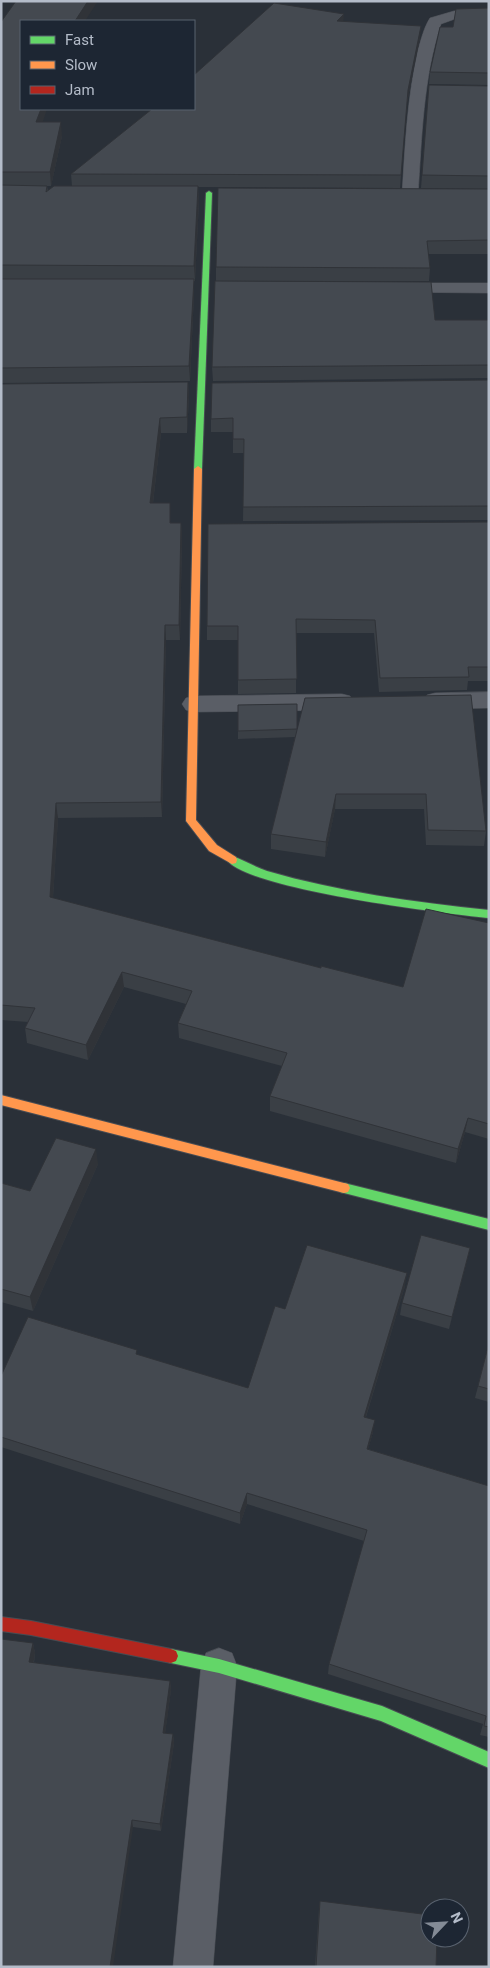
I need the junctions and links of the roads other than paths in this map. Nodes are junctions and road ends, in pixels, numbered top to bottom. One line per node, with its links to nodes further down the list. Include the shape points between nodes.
1 (489, 14): 6 (street, via 454,15 435,20 429,37)
2 (190, 193): 3 (street)
3 (209, 193): 4 (street); 9 (street)
4 (228, 193)
5 (391, 194): 6 (street)
6 (410, 195): 7 (street)
7 (430, 195)
8 (186, 288): 9 (street)
9 (205, 288): 10 (street); 13 (street)
10 (225, 288)
11 (375, 288): 12 (street)
12 (489, 288)
13 (209, 390): 14 (street); 18 (street)
14 (180, 391)
15 (489, 700): 16 (street)
16 (410, 701)
17 (361, 702): 18 (street)
18 (194, 704): 19 (street, via 191,821 213,848 238,864 299,883 422,908)
19 (489, 914)
20 (1, 1100): 21 (street)
21 (489, 1225)
22 (1, 1624): 23 (street)
23 (219, 1666): 24 (street, via 382,1714); 25 (street)
24 (489, 1760)
25 (193, 1967)

